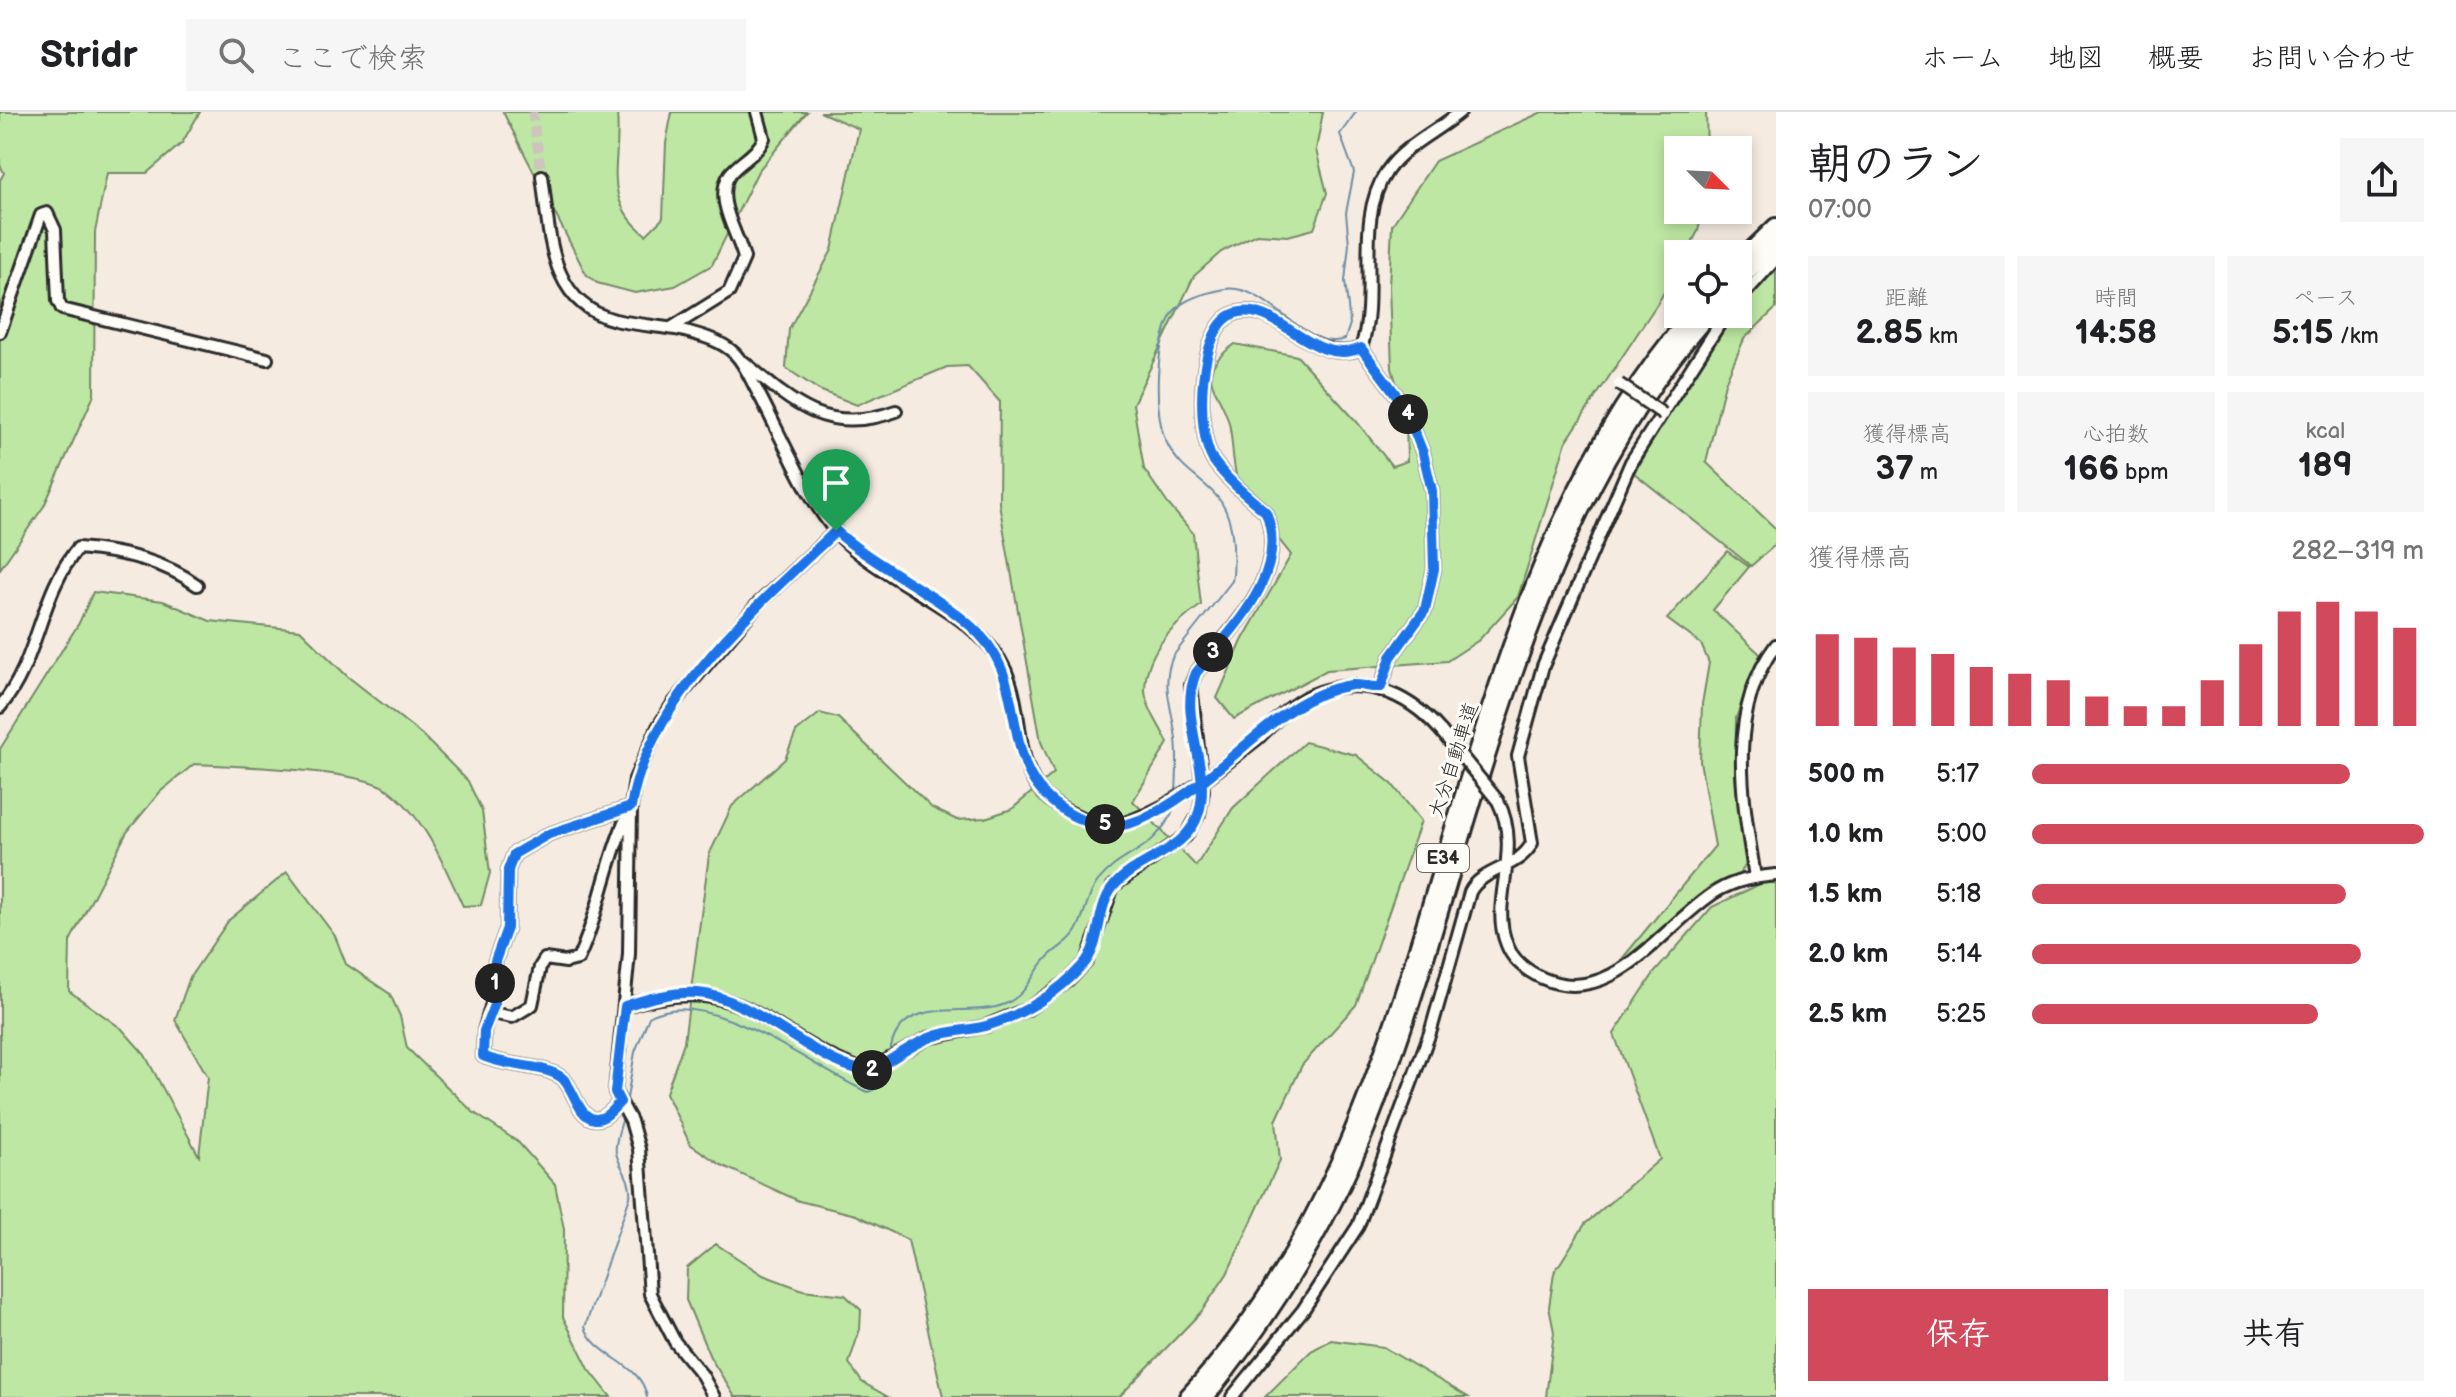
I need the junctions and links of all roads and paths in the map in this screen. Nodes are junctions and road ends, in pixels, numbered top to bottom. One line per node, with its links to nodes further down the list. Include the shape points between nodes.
1 (757, 112): 10 (street, via 764,138 723,189 744,258 729,292)
2 (1460, 112): 15 (street, via 1403,154 1386,172 1375,197 1369,318)
3 (542, 176): 10 (street, via 560,277 581,306 611,319)
4 (1776, 227): 6 (highway)
5 (1776, 243): 8 (highway)
6 (1752, 250)
7 (1776, 259): 9 (street)
8 (1752, 266)
9 (1752, 286)
10 (671, 328): 16 (street, via 710,339)
11 (1683, 328): 34 (highway, 大分自動車道 / E34, via 1616,419 1549,556 1484,725 1385,1043 1321,1198 1270,1290)
12 (1698, 328): 35 (highway, 大分自動車道 / E34, via 1625,427 1559,561 1490,746 1365,1131 1280,1297)
13 (1717, 328): 20 (street)
14 (0, 332): 17 (street, via 30,241 41,215 47,213 55,230 62,309)
15 (1361, 348): 24 (street, via 1404,405 1432,491 1434,569 1425,610 1391,657); 30 (street, via 1336,353 1254,313 1226,318 1213,336 1204,372 1207,445 1236,487 1266,512 1267,571 1249,609 1191,685 1203,791 1199,814 1186,836 1113,886 1087,961 1068,981 1028,1009 986,1026 928,1038 867,1071 827,1056 727,999 680,993)
16 (739, 358): 19 (street, via 790,401 823,418 869,419); 21 (street)
17 (267, 359)
18 (1619, 384): 20 (street, bridge)
19 (896, 411)
20 (1663, 414): 27 (street, via 1608,510 1535,688 1518,756 1532,843)
21 (836, 531): 24 (street, bridge, via 986,641 1007,676 1030,778 1060,808 1086,821 1114,826 1153,812 1197,785 1310,696 1354,685); 26 (street, via 758,604 672,705 635,779)
22 (197, 585): 25 (street, via 150,562 78,548 57,576 18,680)
23 (1776, 645): 29 (street, via 1755,685 1741,759)
24 (1381, 687): 27 (street, bridge, via 1415,706 1441,731 1498,801 1506,817)
25 (0, 707)
26 (631, 807): 30 (street); 31 (street, via 612,849 593,927 578,959 545,959 532,1005 512,1017); 31 (street, via 549,834 514,854)
27 (1509, 866): 29 (street, via 1502,904 1505,943 1514,959 1533,974 1570,986 1590,985 1619,971 1698,903); 36 (street, via 1470,892 1431,1030 1349,1245)
28 (1776, 875): 29 (street)
29 (1755, 877)
30 (625, 1006): 32 (street, via 615,1092)
31 (491, 1013): 32 (street, via 483,1056 557,1074 592,1119 605,1116)
32 (620, 1102): 33 (street, via 639,1149 650,1294 675,1342)
33 (714, 1397)
34 (1188, 1397)
35 (1205, 1397)
36 (1232, 1397)

